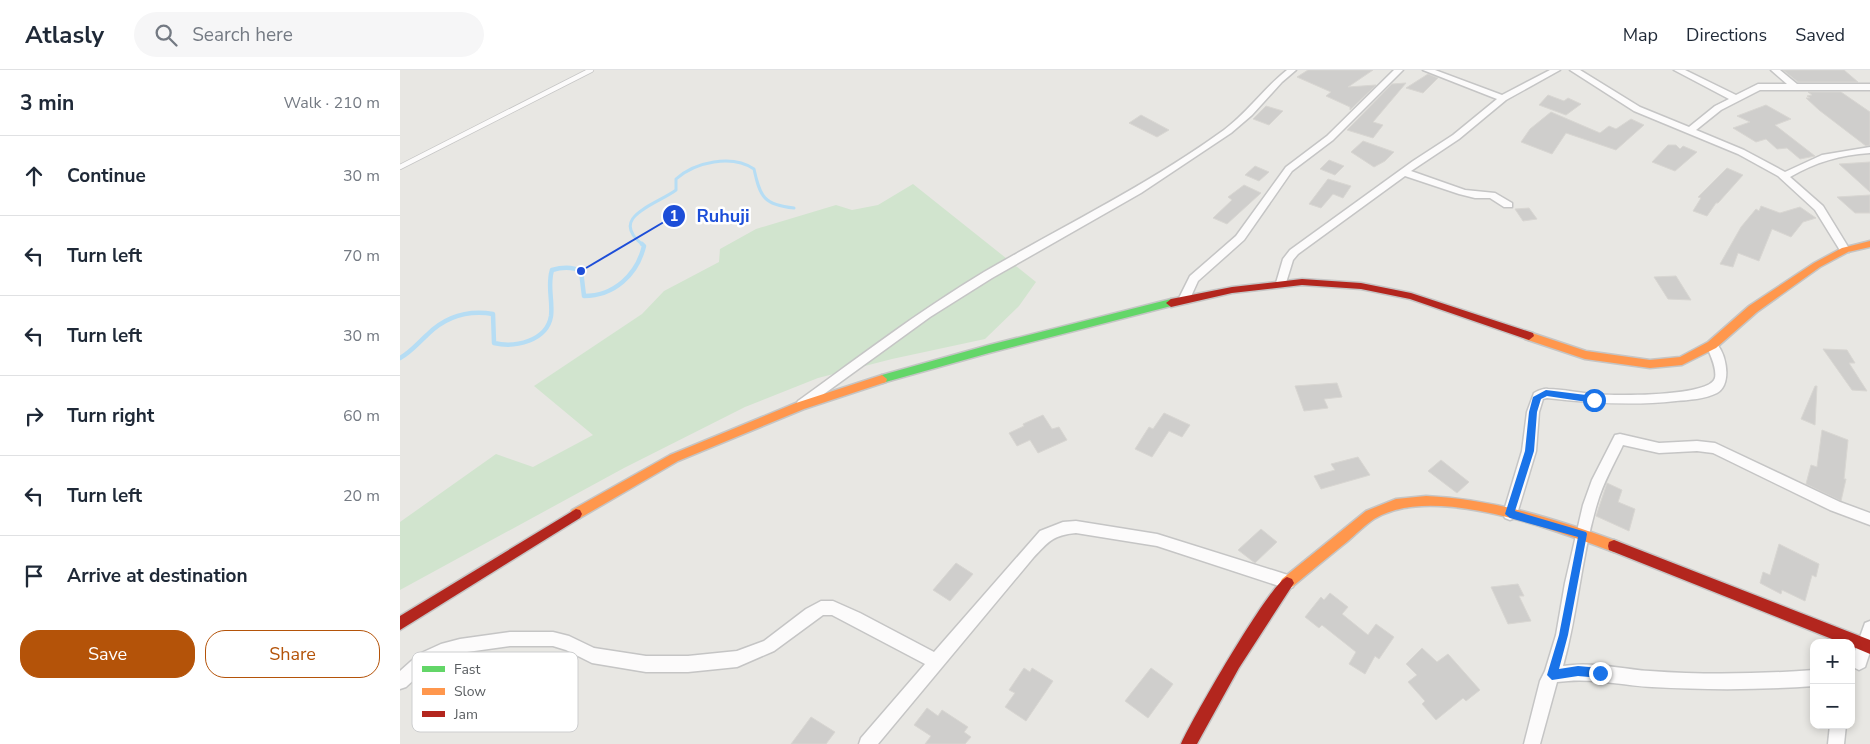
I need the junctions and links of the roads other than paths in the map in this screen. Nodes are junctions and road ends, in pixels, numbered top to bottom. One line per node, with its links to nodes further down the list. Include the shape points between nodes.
1 (591, 70): 15 (lane)
2 (1292, 70): 24 (street, via 1228,131 1138,191 988,275 926,314)
3 (1399, 70): 22 (street, via 1330,138 1290,169 1240,238 1194,279)
4 (1427, 70): 11 (street)
5 (1556, 70): 11 (street)
6 (1574, 70): 13 (street, via 1636,109)
7 (1678, 70): 12 (street)
8 (1775, 70): 9 (street)
9 (1795, 87): 10 (street); 12 (street, via 1758,87)
10 (1870, 88)
11 (1502, 98): 16 (street, via 1460,134)
12 (1737, 98): 13 (street, via 1718,108)
13 (1689, 132): 17 (street, via 1741,152)
14 (1870, 150): 17 (street, via 1830,154)
15 (400, 167)
16 (1404, 172): 18 (street, via 1462,192 1490,195); 21 (street, via 1294,252 1288,259)
17 (1785, 176): 20 (street, via 1818,208)
18 (1508, 206)
19 (1870, 244): 20 (main road)
20 (1845, 250): 23 (main road, via 1752,309)
21 (1281, 283): 22 (main road); 23 (main road, via 1321,282 1411,296 1563,349 1616,360 1650,364 1682,361)
22 (1184, 300): 24 (main road, via 900,373)
23 (1712, 345): 25 (street, via 1721,369 1721,380 1714,389 1698,394 1643,400 1546,393 1538,396 1533,412 1530,451)
24 (800, 406): 29 (main road, via 674,458 587,507)
25 (1510, 514): 27 (main road); 28 (main road, via 1447,501 1396,504 1362,520)
26 (1870, 519): 27 (street, via 1835,506 1715,448 1659,448 1623,438 1615,445 1599,480)
27 (1583, 534): 32 (main road, via 1749,598); 35 (street, via 1564,635)
28 (1288, 582): 33 (street, via 1157,540 1076,527 1063,528 1045,535 1036,543); 40 (main road, via 1248,640)
29 (400, 624)
30 (1870, 628): 32 (street)
31 (441, 652): 33 (street, via 510,639 553,639 569,642 592,655 646,664 737,659 769,646 821,608 833,608)
32 (1863, 656)
33 (935, 661): 39 (street)
34 (412, 671): 37 (street)
35 (1552, 675): 36 (street, via 1578,671 1651,679 1772,681); 41 (street, via 1544,689)
36 (1810, 678)
37 (400, 682)
38 (1838, 729): 42 (street)
39 (867, 744)
40 (1189, 744)
41 (1532, 744)
42 (1836, 744)

